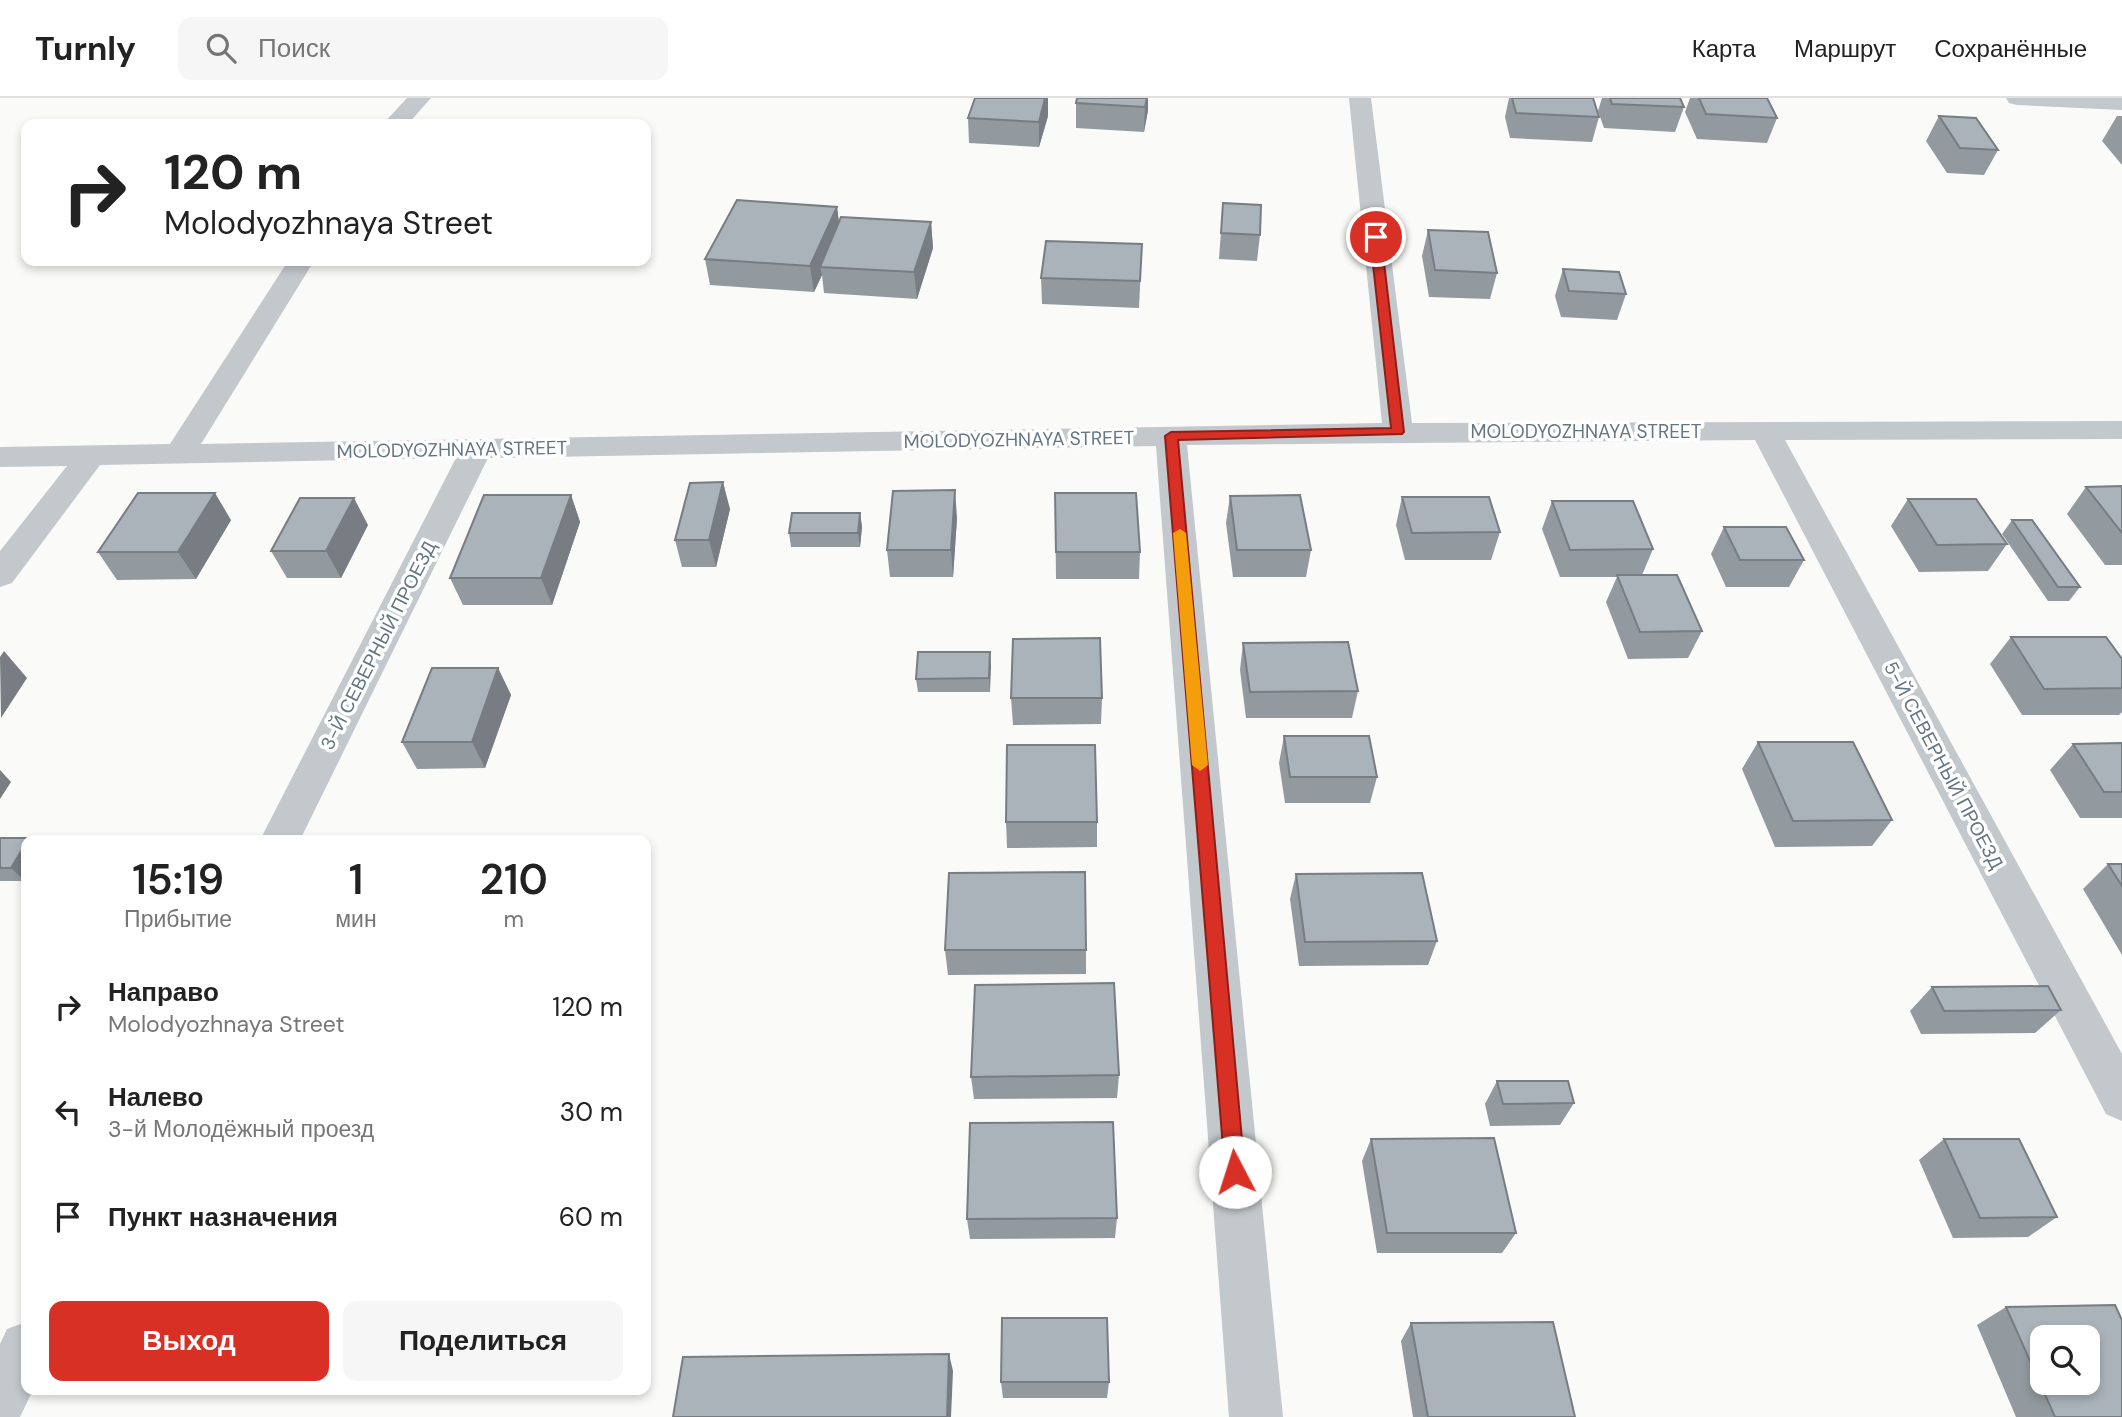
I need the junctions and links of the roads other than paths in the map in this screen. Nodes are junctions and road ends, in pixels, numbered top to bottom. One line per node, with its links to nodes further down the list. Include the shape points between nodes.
1 (420, 98): 5 (street)
2 (1360, 98): 9 (street)
3 (2017, 98): 4 (street)
4 (2122, 103)
5 (401, 119)
6 (298, 266): 12 (street)
7 (2122, 430): 8 (street, MOLODYOZHNAYA STREET)
8 (1765, 431): 9 (street, MOLODYOZHNAYA STREET); 17 (street, 5-Й СЕВЕРНЫЙ ПРОЕЗД)
9 (1398, 432): 10 (street, MOLODYOZHNAYA STREET)
10 (1171, 436): 11 (street, MOLODYOZHNAYA STREET); 20 (street)
11 (476, 450): 12 (street, MOLODYOZHNAYA STREET); 16 (street, 3-Й СЕВЕРНЫЙ ПРОЕЗД)
12 (180, 453): 14 (street, MOLODYOZHNAYA STREET)
13 (0, 457): 14 (street, MOLODYOZHNAYA STREET)
14 (90, 457): 15 (street)
15 (0, 575)
16 (284, 835)
17 (2122, 1099)
18 (21, 1358): 19 (street)
19 (0, 1400)
20 (1256, 1417)

